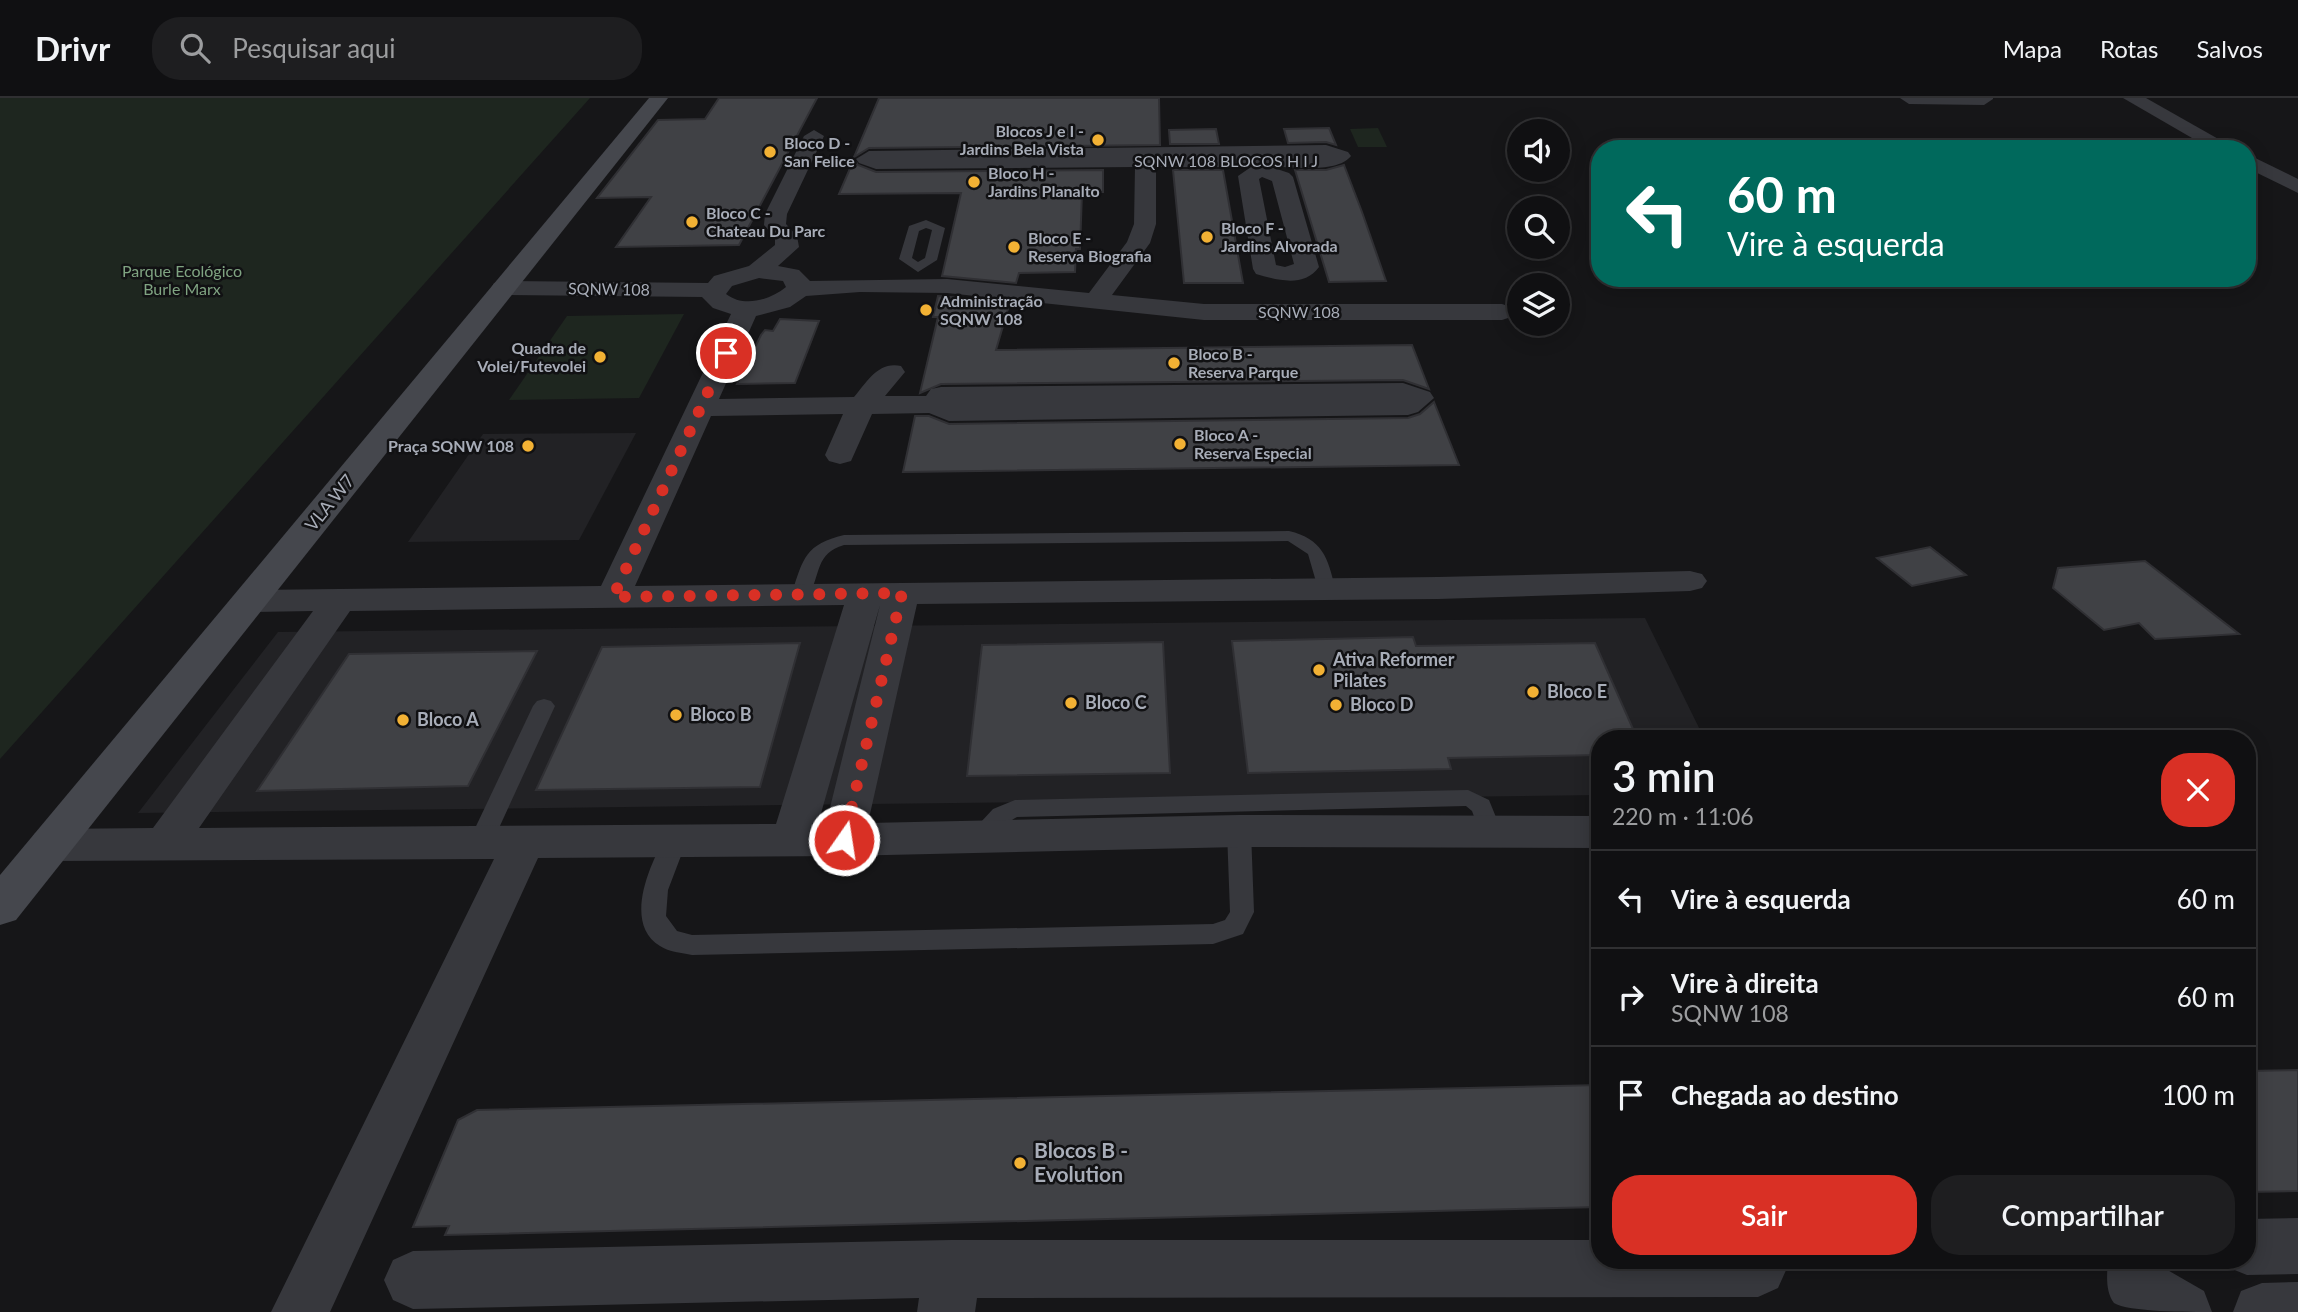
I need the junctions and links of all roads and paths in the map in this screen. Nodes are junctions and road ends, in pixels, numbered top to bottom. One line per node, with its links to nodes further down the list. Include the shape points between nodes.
1 (659, 98): 12 (main road, VLA W7)
2 (1909, 98): 4 (street)
3 (2132, 98): 6 (street)
4 (1984, 99)
5 (814, 136): 10 (street, via 776,214 775,225 786,236 787,247)
6 (2209, 140)
7 (1146, 157): 7 (street, SQNW 108 BLOCOS H I J, via 1328,160 1341,156 1326,151); 7 (street, SQNW 108 BLOCOS H I J, via 876,155 866,159 876,163); 15 (street, via 1145,223 1138,243)
8 (2256, 165): 9 (street)
9 (2298, 187)
10 (758, 271): 13 (street, via 790,275); 14 (street, via 730,278)
11 (1287, 275): 17 (street, via 1292,299)
12 (503, 288): 14 (street, SQNW 108); 29 (main road, VLA W7)
13 (799, 289): 15 (street, SQNW 108, via 918,277); 16 (street, via 778,303)
14 (714, 290): 16 (street, via 718,302)
15 (1096, 300): 17 (street, SQNW 108, via 1177,310)
16 (747, 308): 22 (street)
17 (1284, 312): 18 (street, SQNW 108)
18 (1502, 312)
19 (891, 372): 21 (street)
20 (934, 404): 20 (street, via 949,412 1408,406 1420,398 1403,391 941,395); 21 (street)
21 (860, 407): 22 (street); 23 (street)
22 (701, 408): 28 (street)
23 (840, 455)
24 (1690, 581): 25 (street)
25 (1326, 588): 26 (lane, via 1315,547 1289,536 827,543 814,552); 27 (street)
26 (801, 593): 27 (street); 28 (street)
27 (884, 594): 34 (street); 36 (street)
28 (613, 597): 30 (street)
29 (252, 601): 30 (street); 39 (main road, VLA W7)
30 (338, 602): 38 (street)
31 (544, 706): 37 (lane)
32 (1217, 822): 33 (street); 35 (lane, via 1242,912 1234,927 1213,934 692,945 666,938 655,923 653,904); 36 (street, via 979,837)
33 (1591, 832)
34 (793, 838): 35 (street); 36 (street)
35 (675, 840): 37 (street)
36 (844, 840)
37 (503, 841): 38 (street); 48 (street)
38 (166, 842): 39 (street)
39 (50, 845): 40 (main road, VLA W7)
40 (0, 907)
41 (2298, 1246): 42 (street)
42 (2256, 1247)
43 (1721, 1269): 46 (street)
44 (2136, 1269): 49 (street, via 2135,1283)
45 (413, 1280): 46 (street)
46 (948, 1290)
47 (2298, 1311): 50 (street)
48 (300, 1312)
49 (2183, 1312)
50 (2262, 1312)

